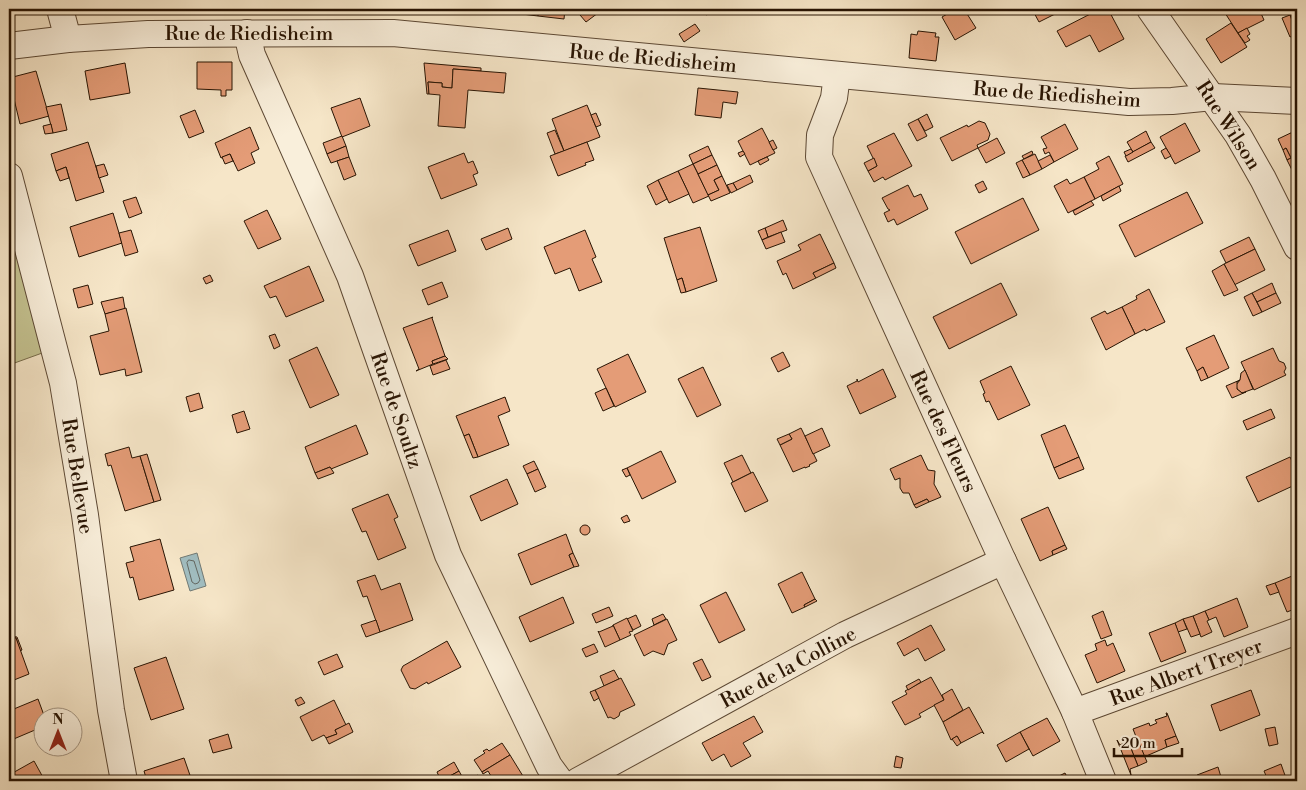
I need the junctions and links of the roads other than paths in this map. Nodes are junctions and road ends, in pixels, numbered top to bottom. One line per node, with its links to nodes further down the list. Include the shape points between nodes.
1 (60, 9): 4 (street)
2 (1150, 9): 7 (street, Rue Wilson)
3 (248, 32): 4 (street, Rue de Riedisheim); 6 (street, Rue de Riedisheim, via 393,33); 15 (street, Rue de Soultz, via 252,55 350,276 448,555 549,766)
4 (68, 39): 5 (street, Rue de Riedisheim)
5 (9, 46)
6 (837, 75): 7 (street, Rue de Riedisheim, via 1129,102); 11 (street, Rue des Fleurs, via 834,98 820,135 819,157)
7 (1213, 97): 8 (street, Rue de Riedisheim); 10 (street, Rue Wilson, via 1263,179)
8 (1297, 101)
9 (9, 176): 14 (street, Rue Bellevue, via 63,383)
10 (1297, 247)
11 (1003, 561): 13 (street, Rue des Fleurs); 16 (street, Rue de la Colline, via 845,636)
12 (1297, 631): 13 (street, Rue Albert Treyer)
13 (1075, 712): 17 (street, Rue des Fleurs)
14 (124, 781)
15 (560, 781)
16 (578, 781)
17 (1103, 781)

